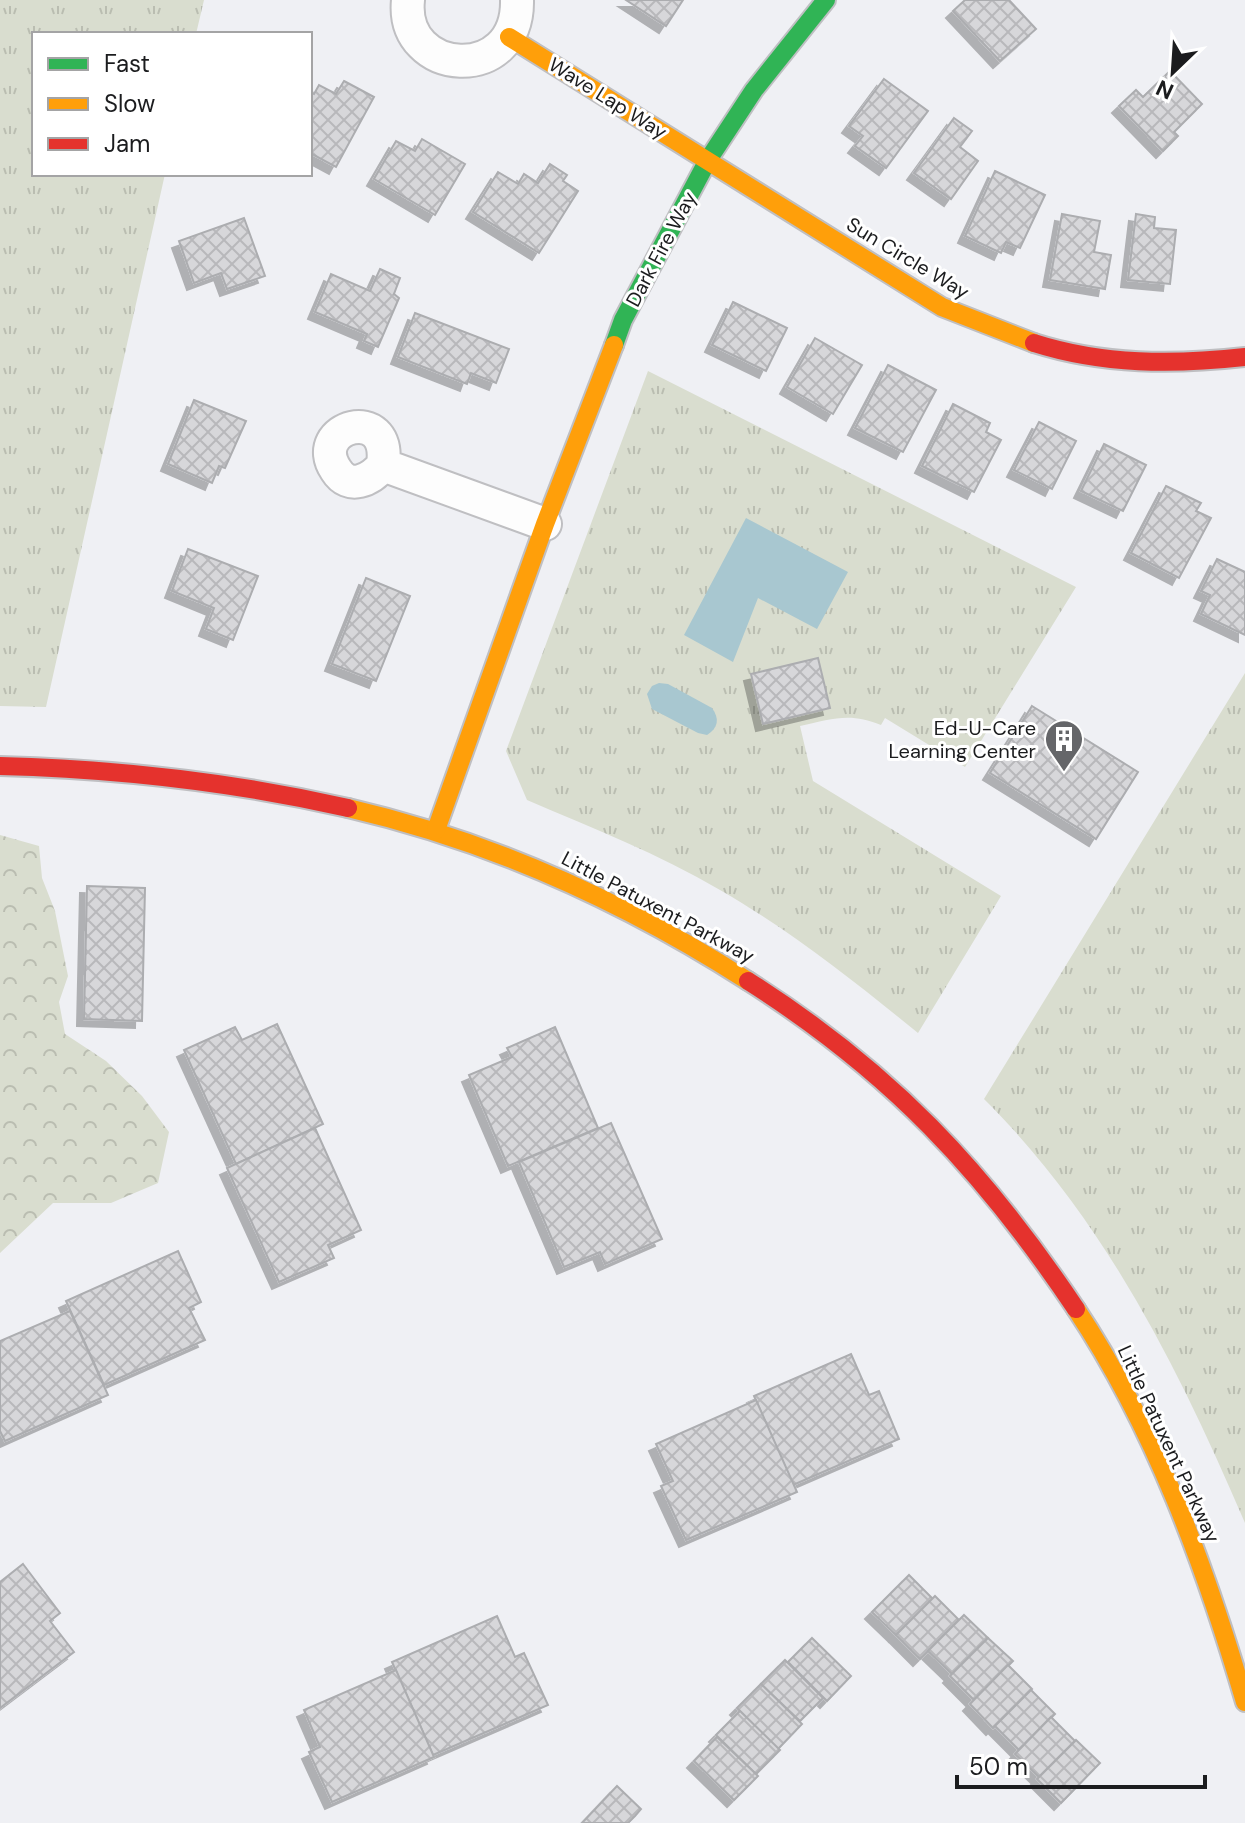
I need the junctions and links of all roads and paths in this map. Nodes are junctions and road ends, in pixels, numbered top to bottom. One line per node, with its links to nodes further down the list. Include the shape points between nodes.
1 (408, 0): 4 (street, via 411,29 425,48 442,58 482,59)
2 (517, 0): 4 (street)
3 (826, 0): 5 (street, Dark Fire Way, via 754,90)
4 (509, 37): 5 (street, Wave Lap Way)
5 (708, 160): 6 (street, Sun Circle Way, via 942,307 1024,341 1107,360 1201,363); 8 (street, Dark Fire Way, via 623,320)
6 (1245, 357)
7 (383, 465): 8 (street)
8 (545, 524): 10 (street, Dark Fire Way)
9 (0, 766): 10 (street, Little Patuxent Parkway, via 124,771 215,783 321,801)
10 (436, 830): 11 (street, Little Patuxent Parkway, via 554,876 752,981 827,1034 926,1121 1003,1208 1100,1349 1181,1517)
11 (1245, 1702)

